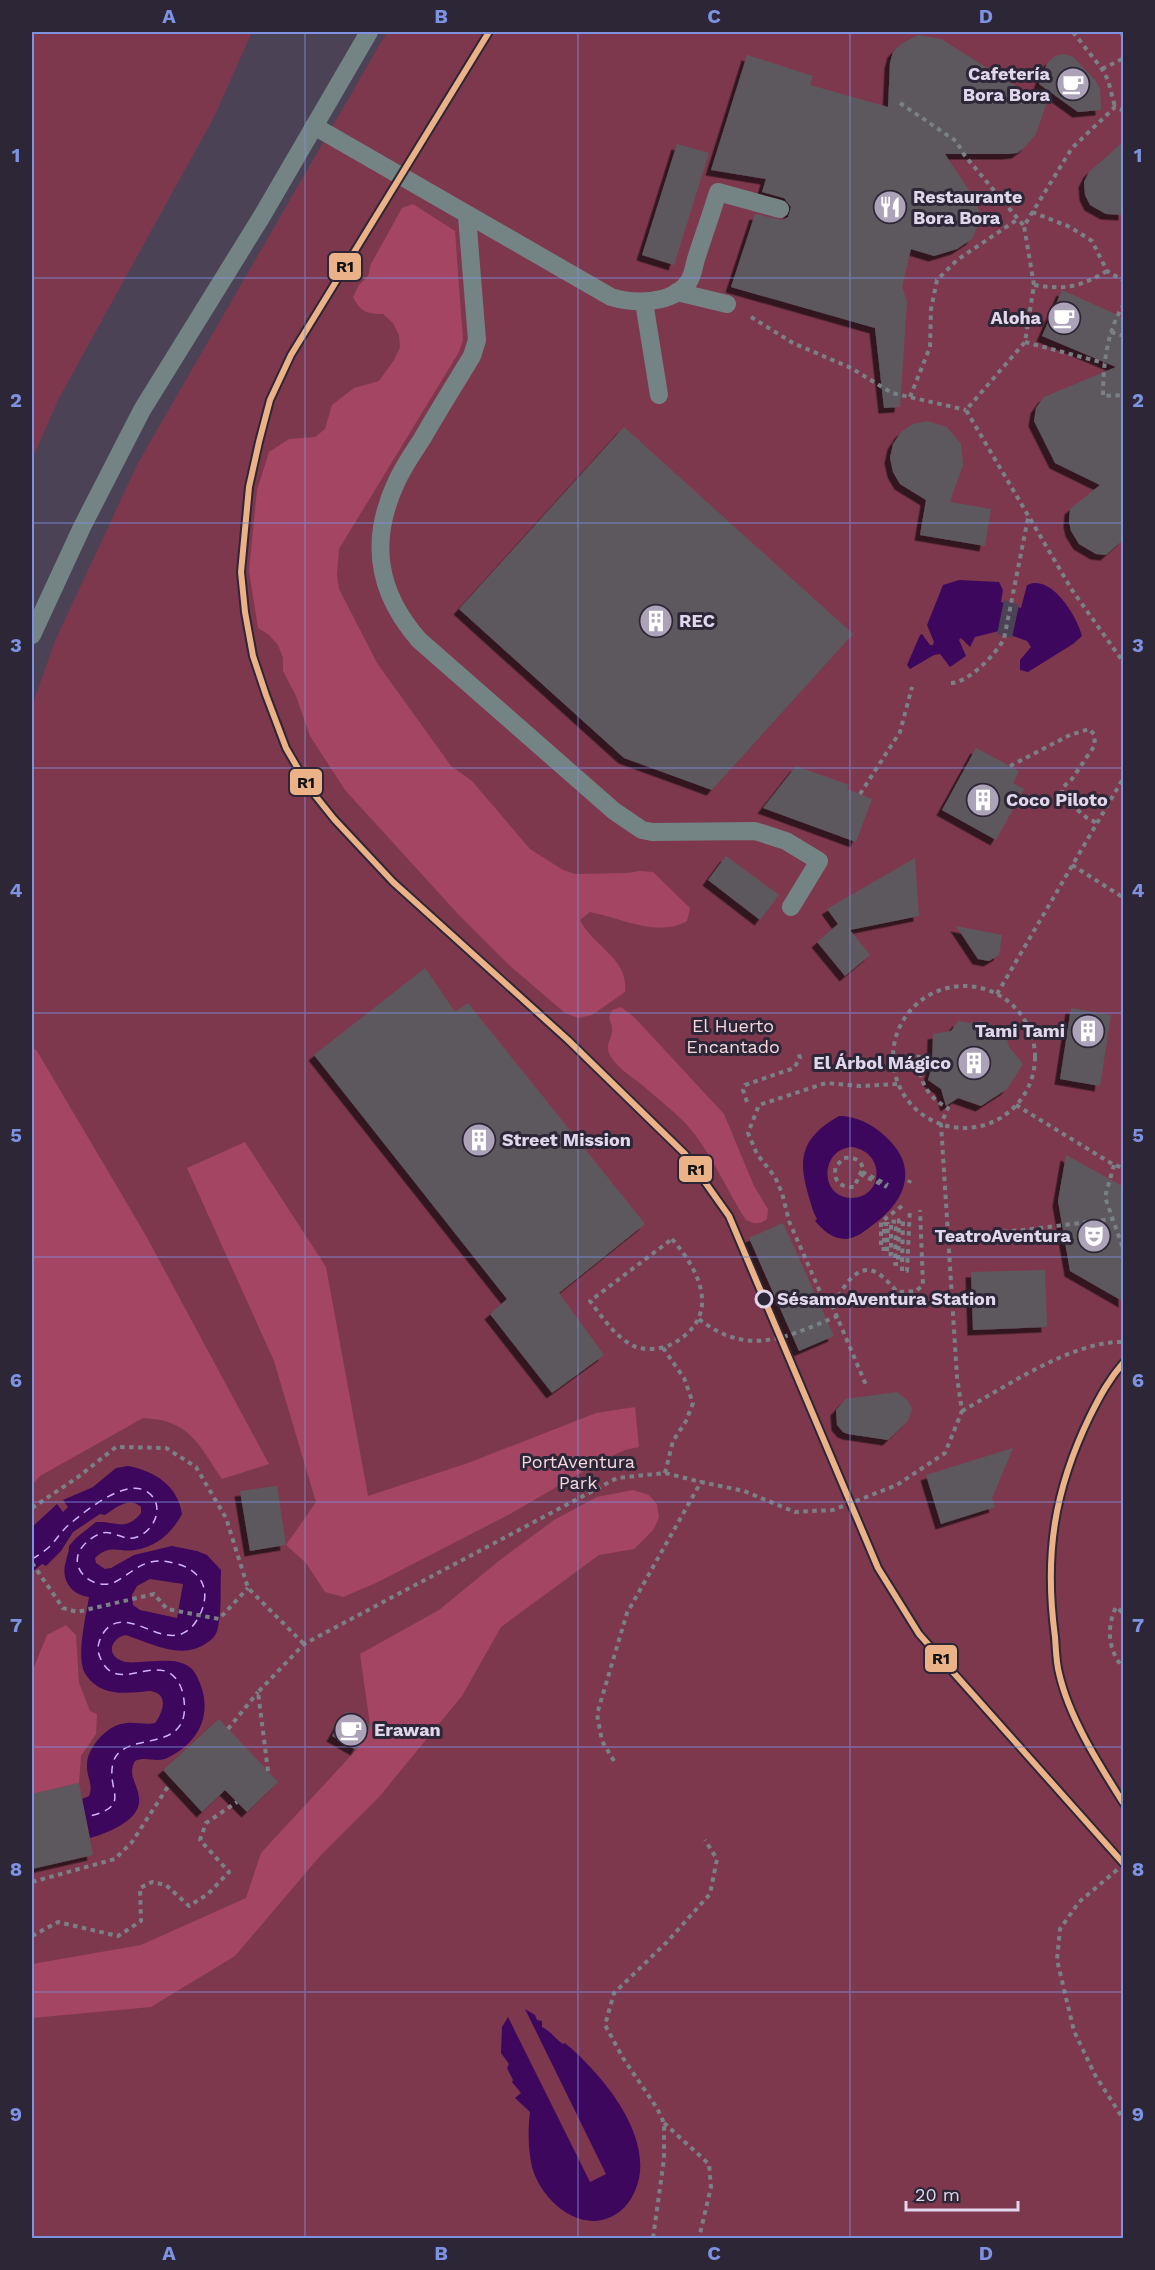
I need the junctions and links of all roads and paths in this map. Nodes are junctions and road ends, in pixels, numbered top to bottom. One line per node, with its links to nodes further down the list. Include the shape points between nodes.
1 (369, 32): 10 (lane)
2 (1073, 32): 6 (path)
3 (1121, 32): 4 (path)
4 (1124, 38)
5 (1124, 58): 6 (path)
6 (1102, 69): 8 (path)
7 (900, 103): 14 (path, via 956,141)
8 (1115, 107): 9 (path); 12 (path, via 1072,148)
9 (1124, 111)
10 (314, 126): 13 (lane); 33 (lane, via 142,410)
11 (780, 209): 19 (lane, via 718,192 689,281)
12 (1032, 212): 15 (path); 16 (path, via 1070,227 1092,241)
13 (467, 216): 20 (lane, via 611,297); 43 (lane, via 477,340 472,356 396,482 385,510 380,539 382,577 393,606 419,640 614,811 642,830 755,831 786,841 819,861)
14 (1018, 219): 15 (path); 30 (path, via 957,260 937,280 930,347)
15 (1024, 226): 18 (path)
16 (1107, 271): 17 (path); 18 (path, via 1069,287)
17 (1124, 281)
18 (1034, 285): 26 (path)
19 (677, 292): 20 (lane); 21 (lane)
20 (644, 302): 28 (lane)
21 (727, 304)
22 (1124, 304): 24 (path)
23 (750, 316): 30 (path, via 794,343 851,368 892,393)
24 (1112, 332): 25 (path); 27 (path)
25 (1124, 336)
26 (1025, 342): 27 (path); 31 (path)
27 (1104, 363): 29 (path, via 1103,396)
28 (658, 395)
29 (1124, 395)
30 (910, 398): 31 (path)
31 (966, 411): 32 (path)
32 (1028, 518): 34 (path, via 1072,590); 35 (path, via 1004,639 988,661 959,682)
33 (32, 635)
34 (1124, 663)
35 (951, 683)
36 (912, 687): 39 (path, via 900,732)
37 (1010, 766): 40 (path, via 1089,729 1094,734 1095,746 1062,788 1062,797)
38 (1124, 777): 40 (path)
39 (860, 794)
40 (1096, 823): 41 (path)
41 (1072, 865): 42 (path); 44 (path)
42 (1124, 898)
43 (792, 907)
44 (997, 994): 47 (path, via 967,985 946,987 912,1008 900,1025 894,1044 892,1064); 49 (path, via 1020,1012 1035,1049 1028,1089)
45 (798, 1051): 48 (path, via 800,1058 794,1068 745,1085)
46 (919, 1053): 50 (path, via 918,1066 925,1087 938,1103 948,1108)
47 (897, 1084): 50 (path, via 908,1102); 61 (path, via 826,1083 794,1092 759,1105 748,1133 782,1193 789,1221 825,1303)
48 (747, 1102)
49 (1016, 1105): 50 (path, via 1000,1119 981,1126); 51 (path)
50 (941, 1124): 59 (path)
51 (1114, 1165): 52 (path); 58 (path, via 1105,1197)
52 (1124, 1168)
53 (861, 1173): 53 (path, via 861,1163 850,1158 837,1163 834,1174 840,1185 851,1188); 54 (path)
54 (887, 1186)
55 (902, 1206): 56 (path, via 881,1222 881,1250 884,1224 888,1224 887,1254 891,1254 891,1221 896,1222 898,1264 899,1220 903,1220 902,1271 907,1270)
56 (910, 1209)
57 (920, 1210): 61 (path, via 923,1285 916,1291 898,1292 880,1274 864,1271 849,1280)
58 (1112, 1219): 59 (path); 60 (path)
59 (949, 1236): 67 (path)
60 (1124, 1251)
61 (832, 1305): 62 (path)
62 (838, 1316): 63 (path, via 763,1342 738,1341); 66 (path)
63 (699, 1319): 65 (path, via 681,1339); 65 (path, via 700,1278 672,1239 590,1301 621,1338 637,1348)
64 (1124, 1342): 67 (path, via 1086,1347)
65 (663, 1348): 68 (path, via 684,1378 693,1402 673,1442)
66 (866, 1385)
67 (962, 1411): 69 (path, via 945,1453 897,1485 833,1510 795,1512 744,1491)
68 (665, 1473): 69 (path); 74 (path, via 617,1478)
69 (701, 1482): 78 (path, via 627,1613 597,1714 602,1742)
70 (32, 1508): 72 (path, via 116,1447 166,1448 196,1467 226,1518)
71 (32, 1563): 72 (path, via 63,1608 77,1612 154,1594 167,1609 219,1619)
72 (248, 1588): 74 (path)
73 (1122, 1612): 75 (path, via 1116,1607 1110,1635 1115,1656)
74 (304, 1644): 76 (path)
75 (1124, 1669)
76 (258, 1692): 77 (path); 79 (path)
77 (228, 1729)
78 (614, 1761)
79 (268, 1771)
80 (169, 1785): 84 (path, via 132,1842 115,1858)
81 (237, 1802): 85 (path, via 206,1823 201,1840 229,1872 208,1894 189,1906 166,1885 152,1882 140,1888 141,1921 118,1936 58,1922)
82 (705, 1840): 87 (path, via 717,1859 710,1894 614,1993 605,2025)
83 (1124, 1864): 86 (path, via 1079,1902 1060,1929 1058,1960 1074,2031 1095,2075)
84 (32, 1882)
85 (32, 1936)
86 (1124, 2120)
87 (664, 2123): 88 (path, via 664,2159); 89 (path, via 709,2164 711,2187)
88 (653, 2238)
89 (699, 2238)

